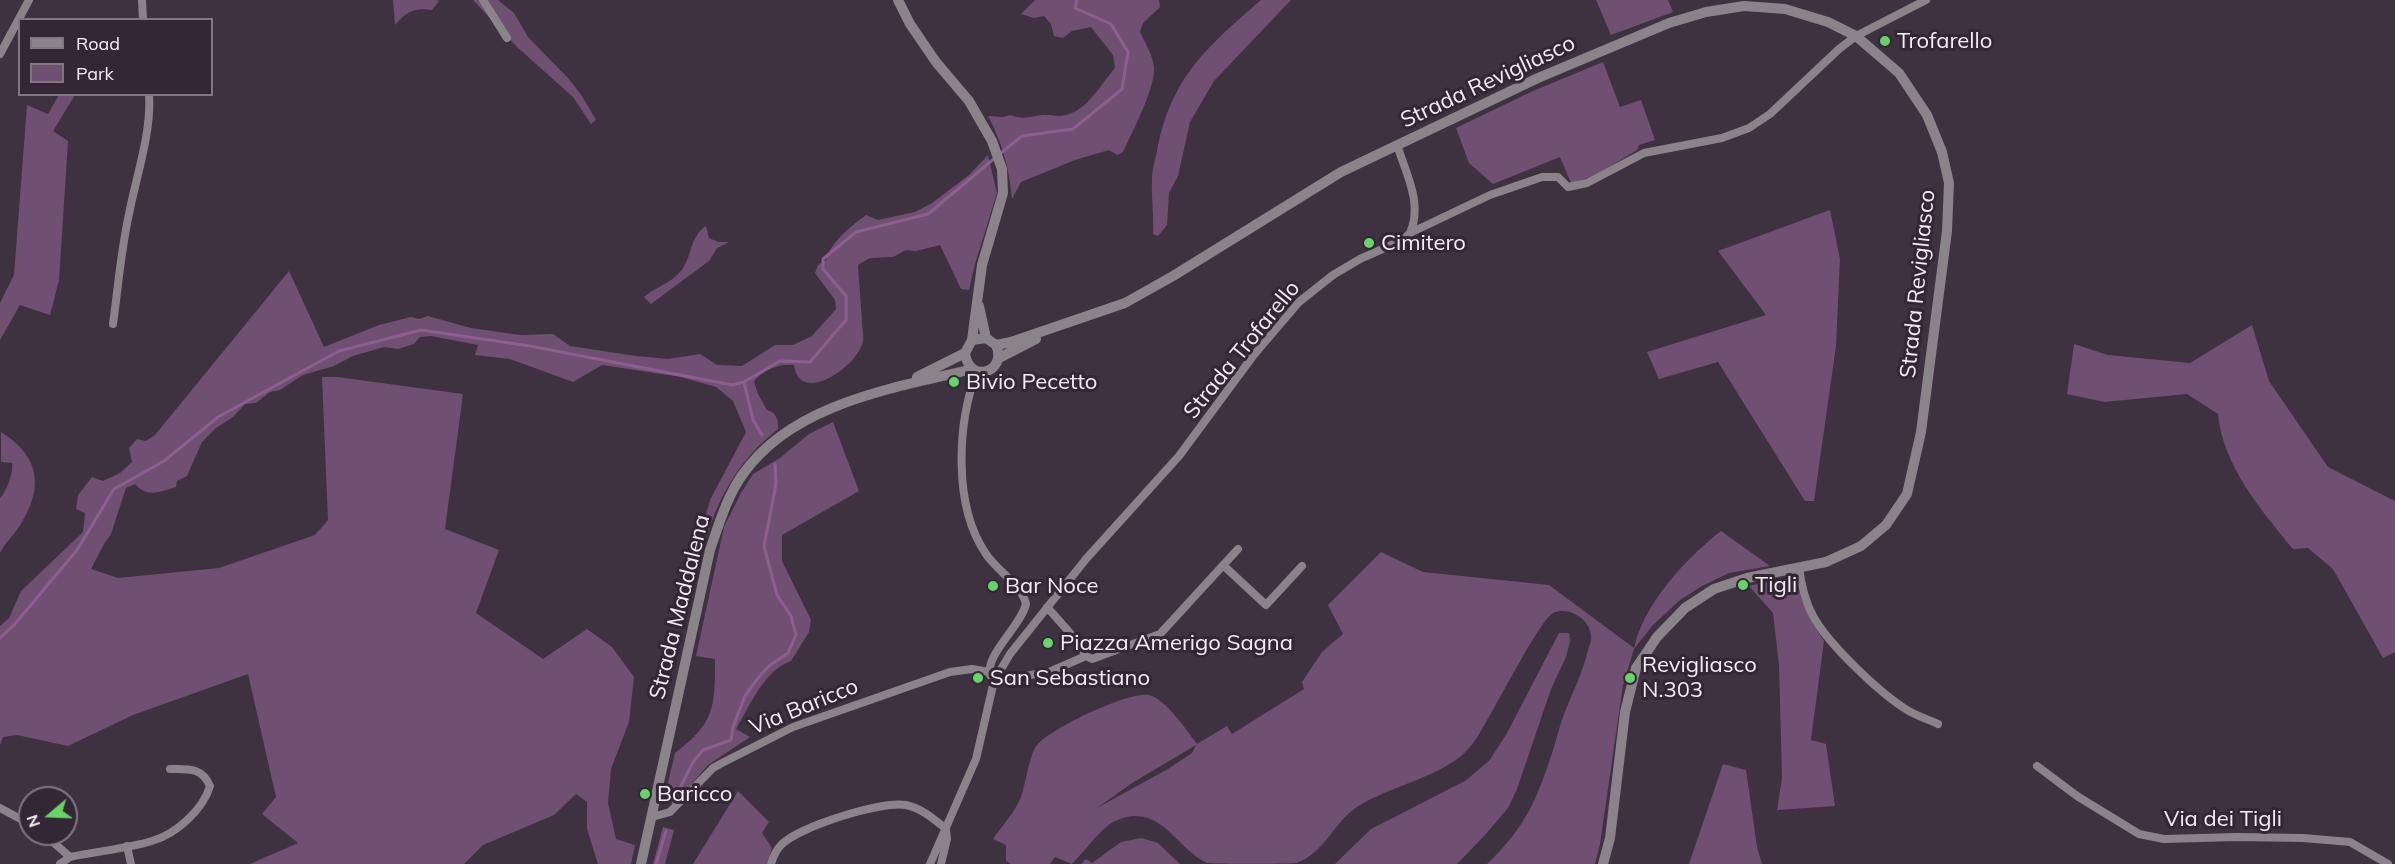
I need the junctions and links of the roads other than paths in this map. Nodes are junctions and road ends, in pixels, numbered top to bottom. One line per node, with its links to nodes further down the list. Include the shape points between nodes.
1 (28, 0): 6 (street)
2 (142, 0): 7 (street)
3 (483, 0): 10 (street)
4 (898, 0): 15 (street, via 936,62 969,102 992,141 1002,169 1003,193)
5 (1926, 0): 9 (street, Strada Trofarello)
6 (19, 18)
7 (143, 18)
8 (18, 19): 11 (street)
9 (1856, 36): 13 (street, Strada Revigliasco, via 1828,22 1785,9 1744,6 1706,12 1669,23 1538,78); 14 (street, Strada Trofarello, via 1770,114 1749,128 1722,138 1644,153 1587,183 1568,187 1558,177 1542,177 1490,195); 28 (street, Strada Revigliasco, via 1899,73 1927,115 1949,183 1947,231 1921,432 1907,494 1886,525 1861,546 1826,562)
10 (507, 39)
11 (0, 54)
12 (149, 96): 17 (street)
13 (1398, 145): 14 (street, via 1413,195 1414,225); 16 (street, Strada Revigliasco, via 1341,172 1125,303)
14 (1410, 233): 29 (street, Strada Trofarello, via 1333,275 1299,302 1253,356 1179,456)
15 (977, 297): 18 (street); 19 (street)
16 (1075, 320): 20 (street, Strada Revigliasco); 22 (street, Strada Revigliasco)
17 (113, 324)
18 (986, 338): 19 (street); 20 (street)
19 (972, 340): 21 (street)
20 (996, 345): 22 (street)
21 (964, 353): 23 (street, via 968,366); 24 (street, Strada Maddalena)
22 (999, 358): 23 (street, Strada Revigliasco, via 990,370)
23 (975, 370): 24 (street, Strada Maddalena); 31 (street, via 963,448 967,509 976,539 1026,604 1020,620 991,662)
24 (901, 385): 37 (street, Strada Maddalena, via 826,411 794,428 742,474 722,515 711,550)
25 (1238, 549): 26 (street)
26 (1222, 565): 27 (street, via 1266,605); 30 (street, via 1160,634 1092,659)
27 (1302, 566)
28 (1798, 567): 33 (street, via 1810,609 1826,634 1886,694 1905,709); 49 (street, Strada Revigliasco, via 1714,589 1684,608 1636,668)
29 (1047, 607): 30 (street); 32 (street)
30 (1086, 656): 32 (street, via 1049,672)
31 (989, 672): 32 (street); 37 (street, Via Baricco, via 950,672 793,727 722,763 670,812)
32 (994, 681): 39 (street, via 976,759)
33 (1938, 724)
34 (2037, 766): 50 (street, Via dei Tigli, via 2139,834 2164,839 2303,838 2350,842)
35 (170, 769): 41 (street, via 198,770 210,786 206,798 167,834)
36 (0, 808): 38 (street)
37 (652, 817): 45 (street, Strada Maddalena)
38 (18, 818)
39 (946, 828): 46 (street, via 917,808 890,805 837,818 794,836 780,846); 47 (street); 48 (street)
40 (58, 846): 42 (street)
41 (127, 846): 42 (street); 44 (street)
42 (70, 857): 43 (street)
43 (60, 864)
44 (131, 864)
45 (640, 864)
46 (771, 864)
47 (930, 864)
48 (941, 864)
49 (1603, 864)
50 (2388, 864)

